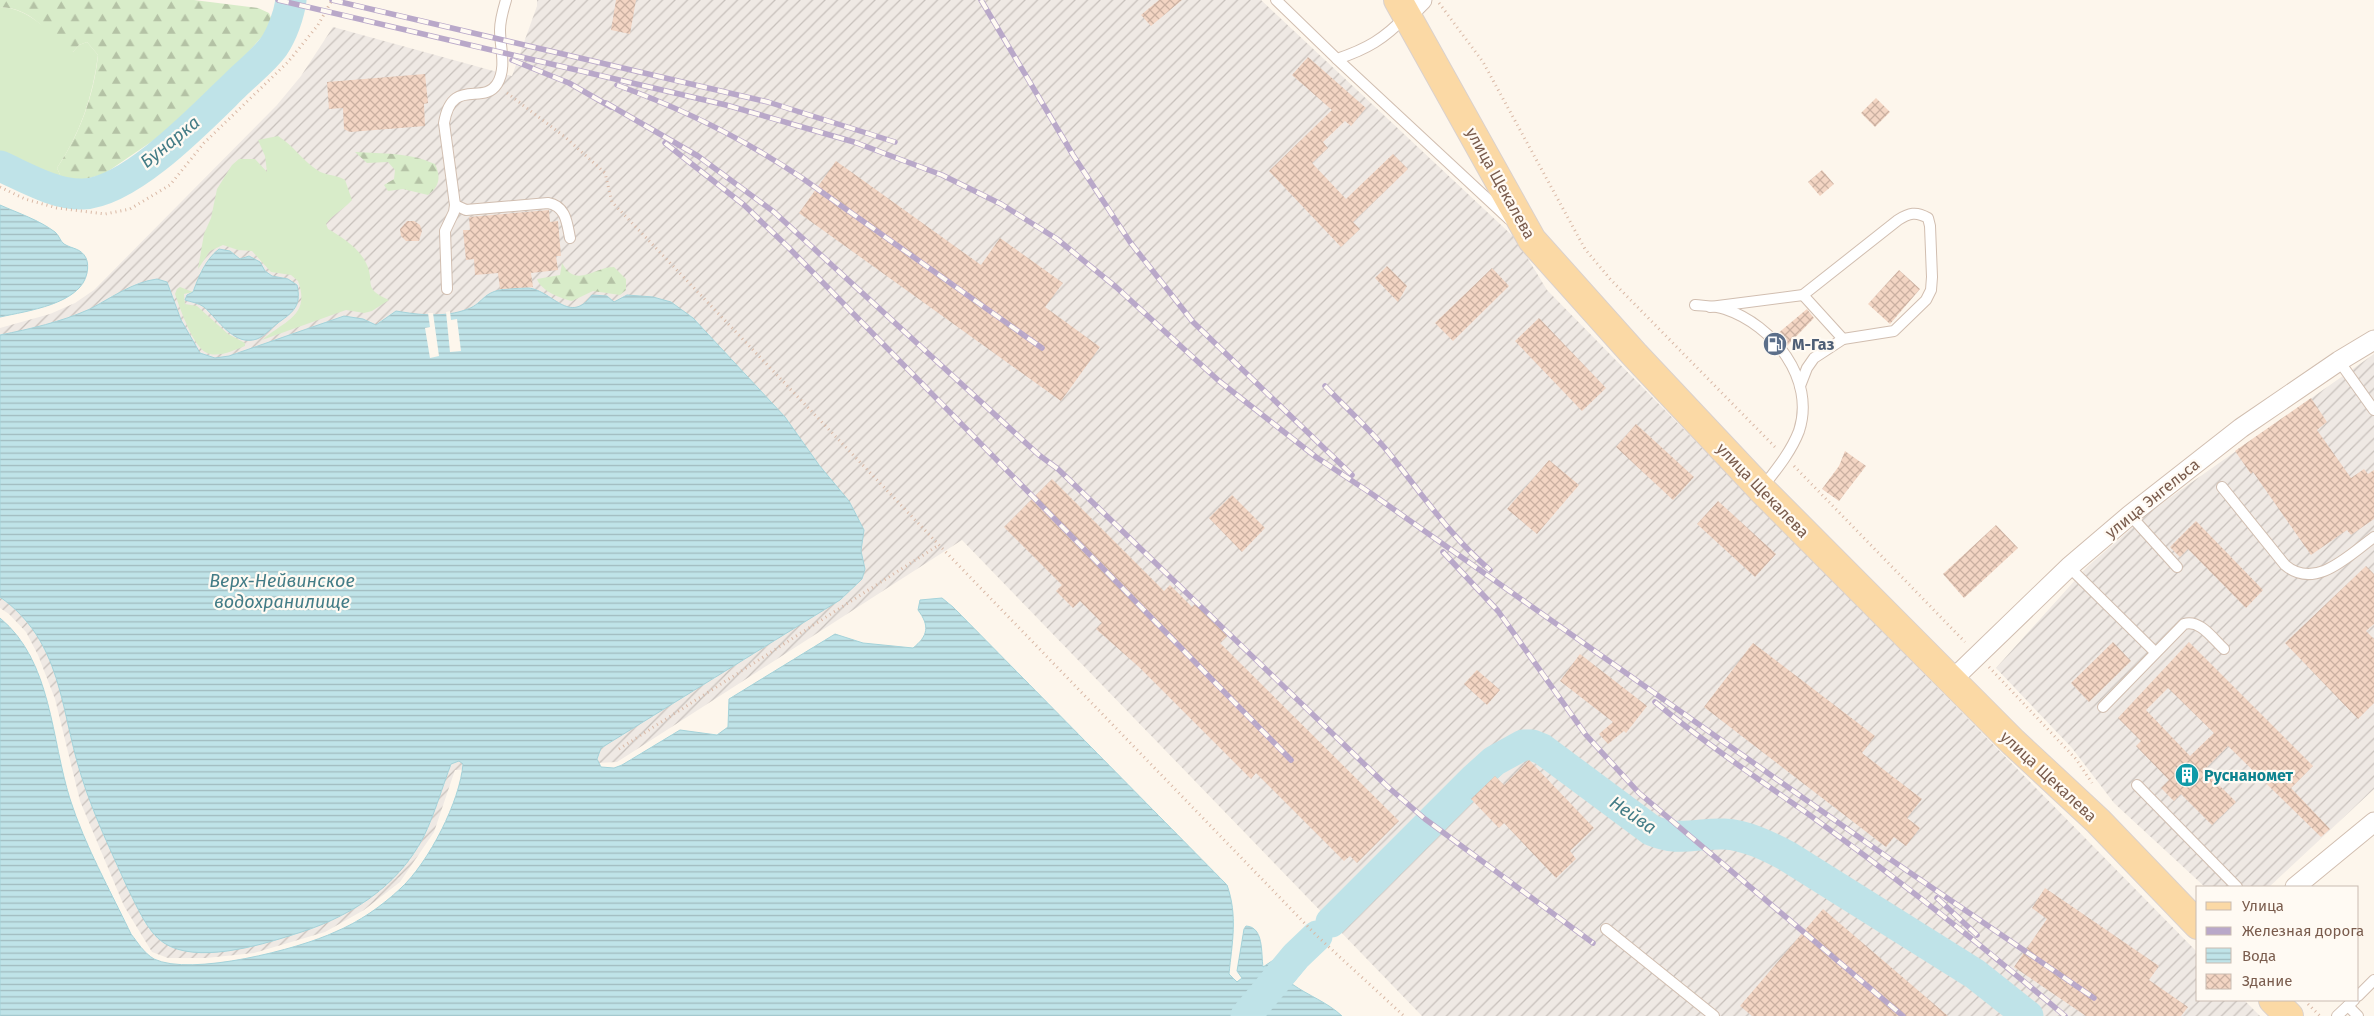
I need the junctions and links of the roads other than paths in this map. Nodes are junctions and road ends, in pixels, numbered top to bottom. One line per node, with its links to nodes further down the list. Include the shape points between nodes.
1 (506, 0): 5 (lane, via 500,30 502,72 496,86 484,92 462,94 448,108 444,123)
2 (1276, 0): 4 (lane)
3 (1409, 5): 4 (lane, via 1388,34 1366,49); 7 (main road, улица Щекалева)
4 (1337, 59): 7 (lane)
5 (454, 205): 6 (lane, via 466,210 556,204 565,216); 8 (lane, via 445,231)
6 (570, 238)
7 (1532, 240): 18 (main road, улица Щекалева)
8 (447, 289)
9 (1803, 296): 11 (lane); 12 (lane); 12 (lane, via 1907,214 1915,212 1928,218 1932,277 1926,300 1894,331)
10 (1695, 305): 11 (lane)
11 (1710, 307): 15 (lane, via 1743,317 1765,333 1792,362)
12 (1843, 339): 15 (lane, via 1814,358)
13 (2374, 340): 14 (street, улица Энгельса)
14 (2339, 361): 16 (lane); 19 (street, улица Энгельса, via 2241,428)
15 (1800, 386): 18 (lane, via 1803,400 1799,430 1780,466)
16 (2374, 410)
17 (2222, 487): 20 (lane, via 2293,572 2308,576 2324,572)
18 (1761, 489): 25 (main road, улица Щекалева)
19 (2130, 515): 21 (street, улица Энгельса); 22 (lane)
20 (2374, 537)
21 (2069, 567): 24 (lane); 25 (street, улица Энгельса)
22 (2177, 567)
23 (2224, 649): 24 (lane, via 2200,626 2190,623 2184,624)
24 (2155, 652): 26 (lane)
25 (1951, 681): 31 (main road, улица Щекалева, via 2098,821)
26 (2104, 707)
27 (2137, 785): 29 (lane)
28 (2374, 822): 30 (street)
29 (2235, 886)
30 (2296, 886)
31 (2196, 923)
32 (1606, 929): 37 (lane)
33 (2374, 980): 34 (lane)
34 (2359, 995)
35 (2273, 1001): 38 (main road)
36 (2351, 1003): 39 (lane); 40 (lane)
37 (1714, 1016)
38 (2289, 1016)
39 (2337, 1016)
40 (2358, 1016)

